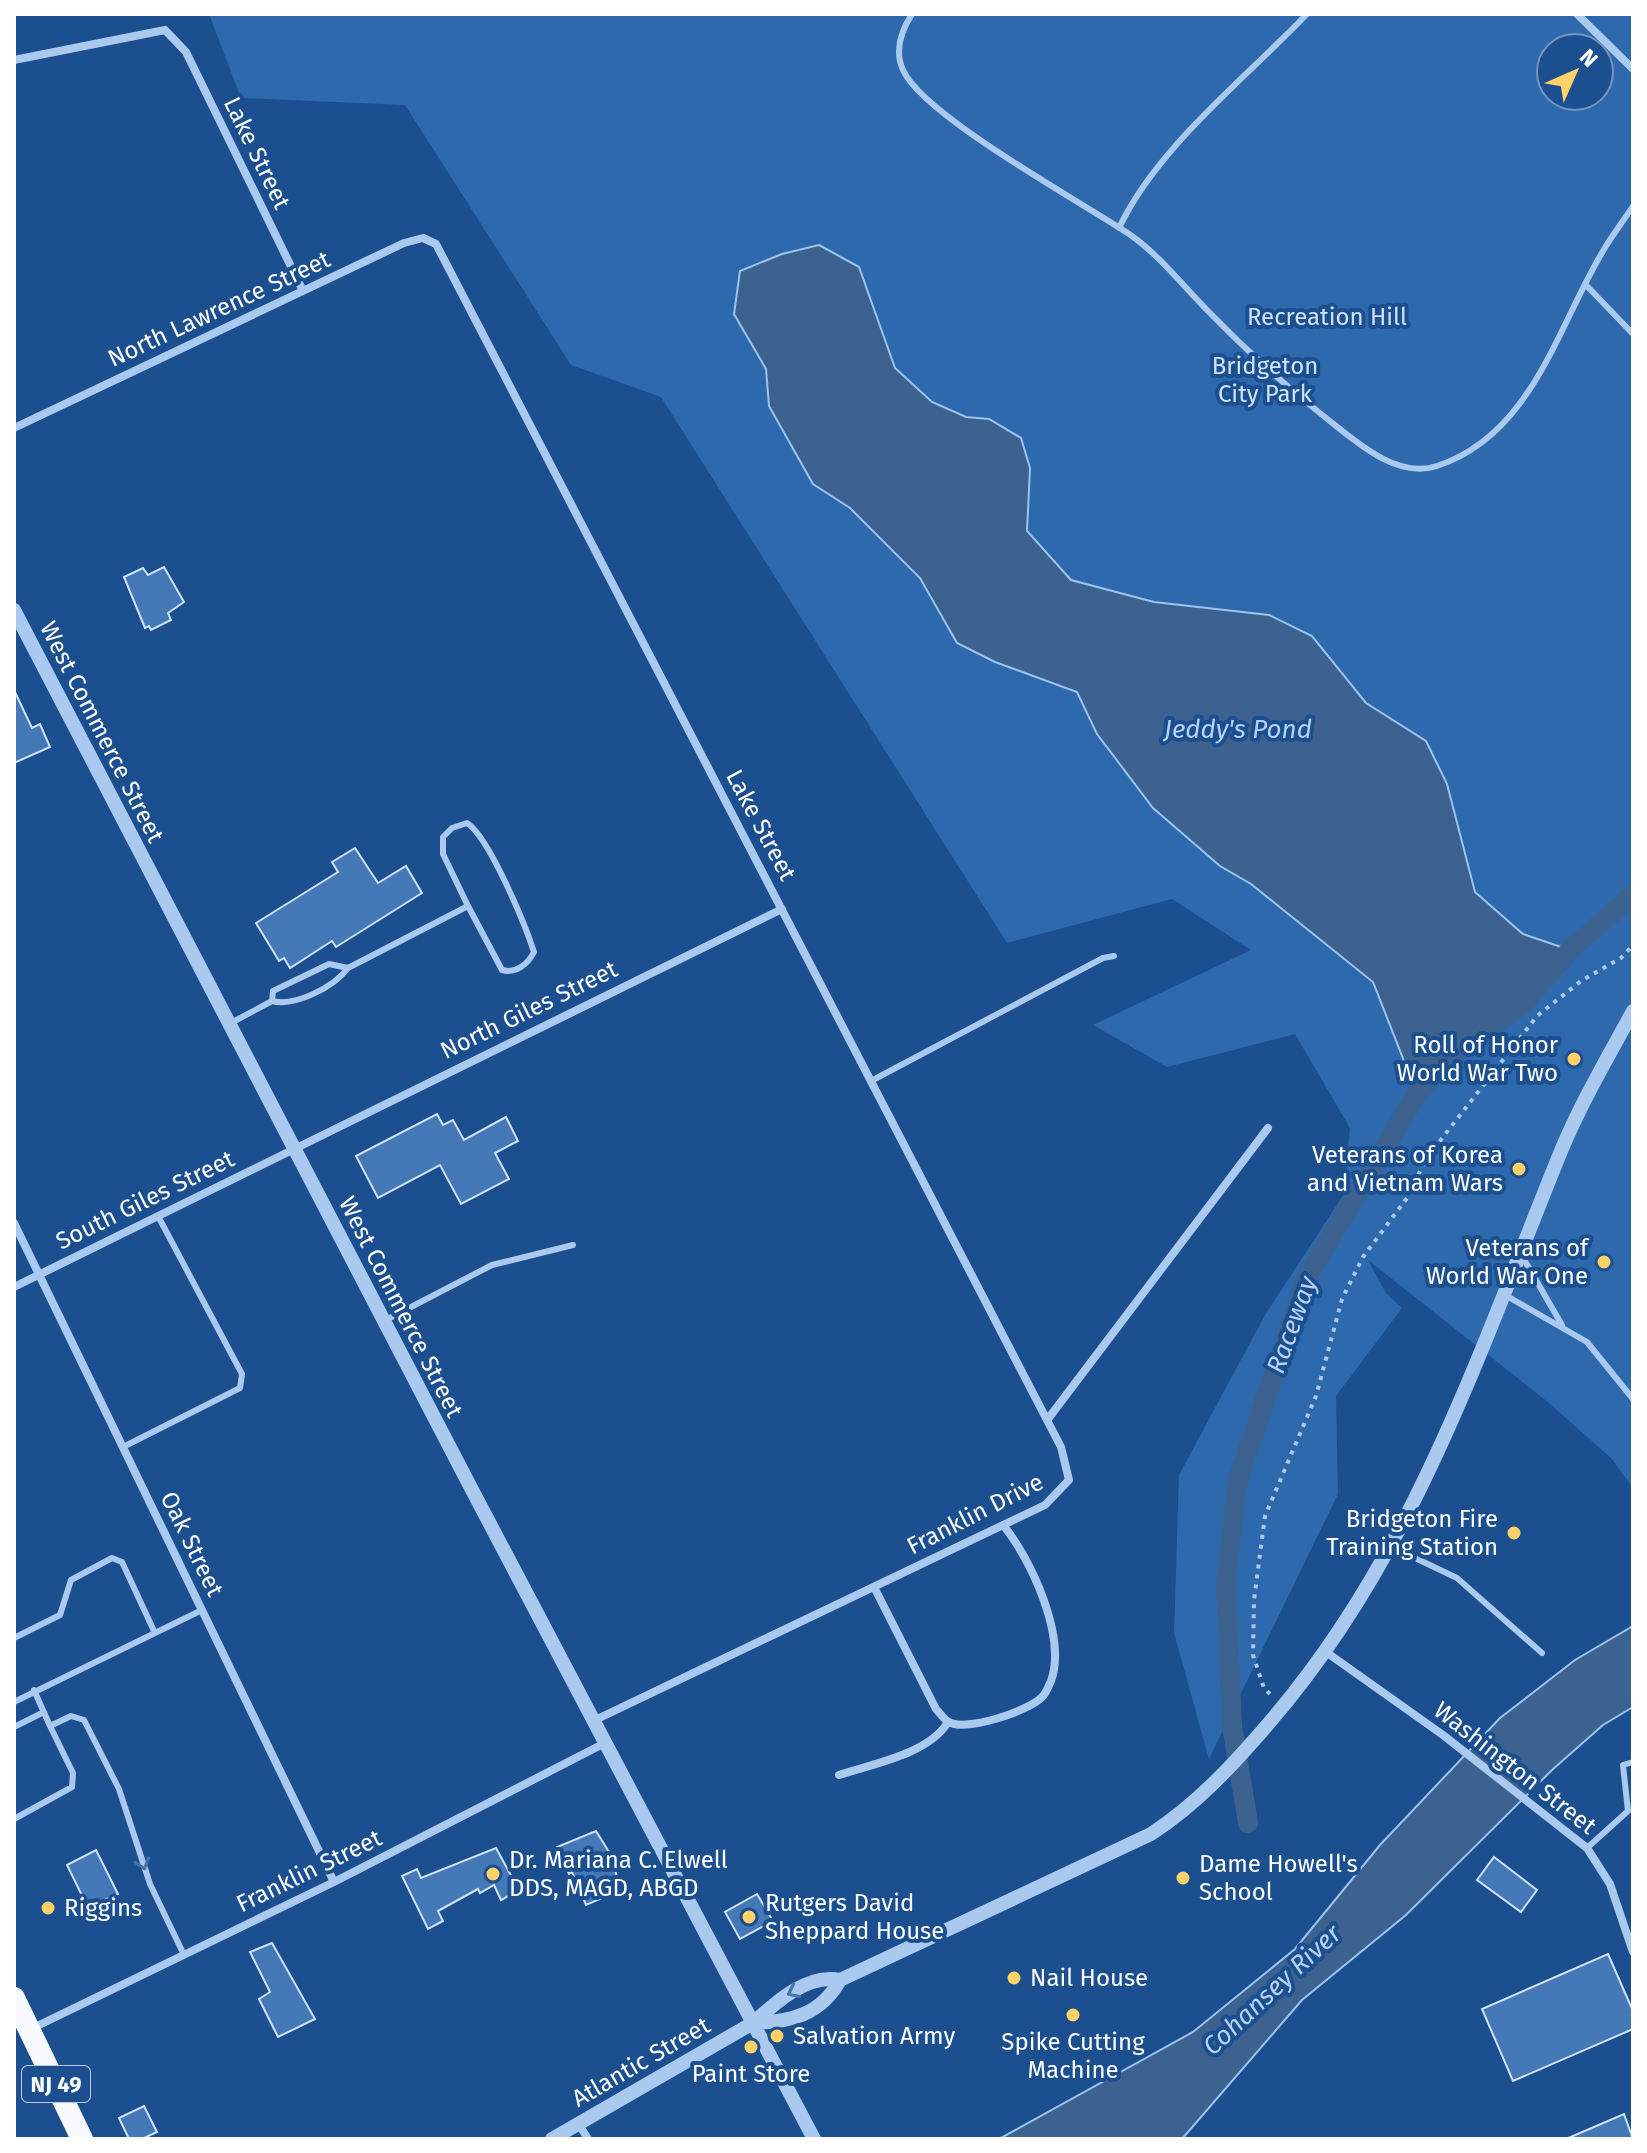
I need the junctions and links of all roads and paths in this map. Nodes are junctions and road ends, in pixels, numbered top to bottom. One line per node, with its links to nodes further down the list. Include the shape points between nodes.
1 (912, 14): 7 (lane, via 902,29 898,51 903,72 917,88 953,120)
2 (1307, 14): 7 (lane, via 1155,172)
3 (1577, 14): 5 (street)
4 (14, 60): 10 (street, Lake Street, via 165,30 172,34 186,52)
5 (1633, 69)
6 (1633, 206): 9 (lane)
7 (1119, 228): 9 (lane, via 1151,252 1275,377 1383,459 1410,469 1436,466 1474,448 1504,420 1539,377)
8 (439, 249): 10 (street, North Lawrence Street, via 431,240 416,239); 15 (street, Lake Street)
9 (1586, 285): 11 (lane)
10 (303, 291): 12 (street, North Lawrence Street)
11 (1633, 334)
12 (14, 428)
13 (14, 610): 23 (street, West Commerce Street)
14 (468, 906): 14 (lane, via 502,970 518,969 531,958 526,927 482,839 467,823 443,837 443,854); 18 (lane)
15 (782, 909): 24 (street, Lake Street); 26 (street, North Giles Street)
16 (1633, 945): 49 (path, via 1537,1016 1426,1159 1342,1299 1316,1396 1265,1516 1253,1655 1264,1688)
17 (1114, 956): 24 (lane)
18 (348, 968): 19 (lane, via 329,964); 20 (lane, via 339,981)
19 (296, 980): 20 (lane); 21 (lane, via 273,991)
20 (304, 996): 21 (lane, via 284,1004)
21 (272, 1001): 23 (lane)
22 (1633, 1011): 30 (street, via 1563,1147)
23 (229, 1024): 26 (street, West Commerce Street)
24 (871, 1081): 37 (street, Lake Street)
25 (1268, 1128): 37 (street)
26 (294, 1148): 27 (street, South Giles Street); 34 (street, West Commerce Street)
27 (158, 1216): 31 (street, South Giles Street); 38 (lane, via 242,1374 240,1388)
28 (14, 1223): 31 (street, Oak Street)
29 (573, 1245): 34 (lane, via 492,1265)
30 (1522, 1254): 33 (street); 35 (lane)
31 (39, 1275): 32 (street, South Giles Street); 38 (street, Oak Street)
32 (14, 1287)
33 (1505, 1295): 35 (lane); 40 (street, via 1427,1480)
34 (384, 1321): 51 (street, West Commerce Street)
35 (1562, 1325): 36 (lane, via 1587,1342)
36 (1633, 1399)
37 (1048, 1419): 39 (street, Franklin Drive, via 1069,1480 1055,1499)
38 (123, 1447): 42 (street, Oak Street)
39 (1003, 1525): 41 (street, Franklin Drive); 52 (street, via 1044,1603 1056,1649 1050,1682 1042,1698 1026,1706 969,1727)
40 (1390, 1546): 45 (street); 46 (lane, via 1457,1578)
41 (874, 1587): 51 (street, Franklin Drive); 52 (street, via 936,1709)
42 (202, 1610): 43 (lane); 60 (street, Oak Street)
43 (154, 1631): 44 (lane, via 122,1562 112,1558 71,1580 60,1615); 47 (lane)
44 (14, 1638)
45 (1326, 1652): 49 (street); 59 (street, Washington Street)
46 (1542, 1653)
47 (34, 1690): 48 (lane); 50 (lane)
48 (15, 1697)
49 (1282, 1708): 64 (street, via 1190,1807 1151,1834)
50 (44, 1712): 53 (lane); 54 (lane)
51 (593, 1721): 55 (street, West Commerce Street)
52 (948, 1722): 57 (street, via 942,1733 921,1745)
53 (50, 1726): 58 (lane, via 73,1773 72,1787); 63 (lane, one-way to 63, via 71,1716 84,1720 119,1789 150,1884)
54 (14, 1727)
55 (605, 1743): 60 (street, Franklin Street); 66 (street, West Commerce Street)
56 (1633, 1762): 59 (lane, via 1623,1765 1628,1811)
57 (839, 1775)
58 (14, 1819)
59 (1587, 1848): 61 (street, Washington Street, via 1605,1874)
60 (334, 1882): 63 (street, Franklin Street)
61 (1631, 1937): 62 (street, Washington Street)
62 (1633, 1952)
63 (184, 1955): 67 (street, Franklin Street)
64 (840, 1980): 66 (street, Atlantic Street, one-way to 66, via 824,1977 813,1982 778,2000); 66 (street, via 832,1995 790,2022)
65 (14, 1998): 67 (highway, NJ 49)
66 (753, 2023): 68 (street, Atlantic Street); 72 (street, West Commerce Street)
67 (30, 2030): 69 (highway, NJ 49)
68 (578, 2123): 70 (street, Atlantic Street); 71 (street)
69 (82, 2139)
70 (552, 2139)
71 (588, 2139)
72 (814, 2139)

